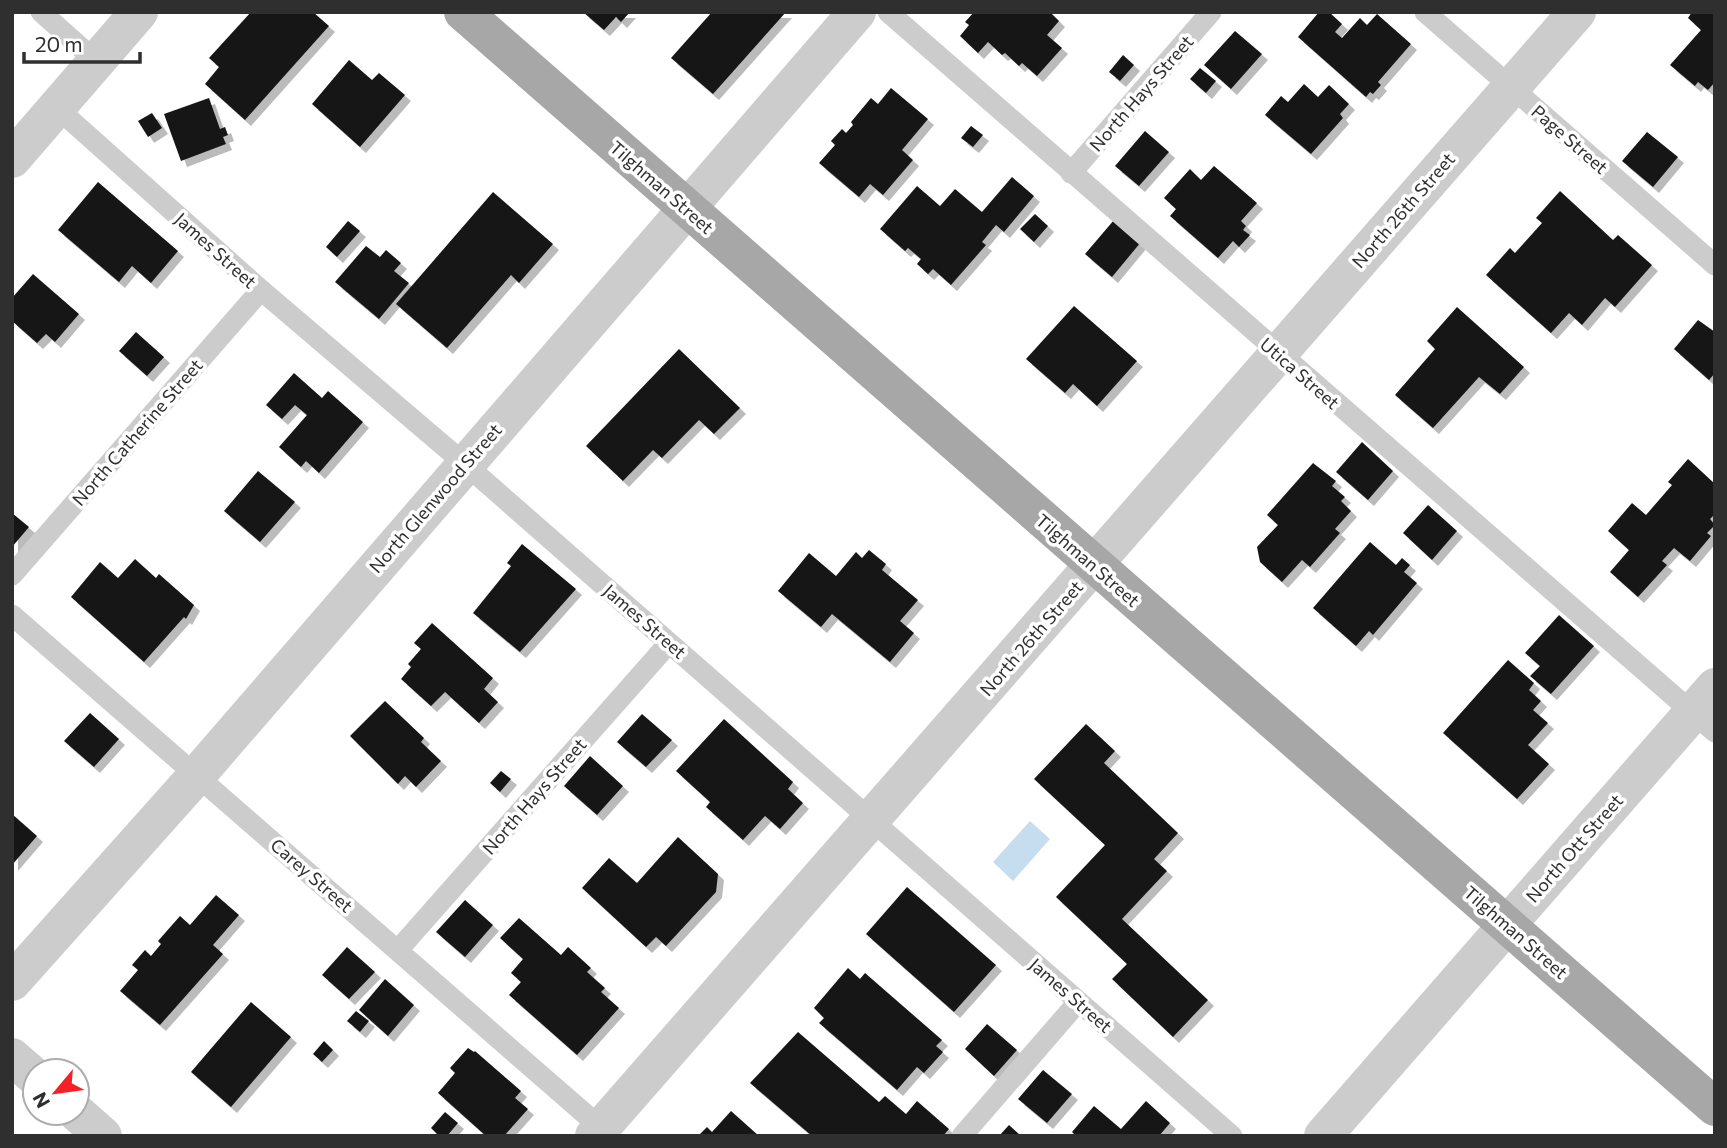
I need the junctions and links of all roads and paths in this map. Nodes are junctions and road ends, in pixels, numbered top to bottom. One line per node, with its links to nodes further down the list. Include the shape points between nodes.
1 (41, 12): 9 (lane)
2 (139, 12): 9 (street)
3 (463, 12): 14 (main road, Tilghman Street)
4 (857, 12): 14 (street, North Glenwood Street)
5 (888, 12): 13 (lane, Utica Street)
6 (1211, 12): 13 (lane, North Hays Street)
7 (1425, 12): 10 (lane, Page Street)
8 (1577, 12): 10 (street, North 26th Street)
9 (96, 61): 11 (street)
10 (1511, 88): 15 (lane, Page Street); 17 (street, North 26th Street)
11 (57, 108): 12 (street); 16 (lane, James Street)
12 (12, 159)
13 (1071, 173): 17 (lane, Utica Street)
14 (687, 209): 18 (street, North Glenwood Street); 19 (main road, Tilghman Street)
15 (1715, 265)
16 (261, 290): 18 (lane, James Street); 20 (lane, North Catherine Street)
17 (1277, 354): 19 (street, North 26th Street); 23 (lane, Utica Street)
18 (465, 464): 22 (lane, James Street); 24 (street, North Glenwood Street)
19 (1094, 566): 25 (street, North 26th Street); 26 (main road, Tilghman Street)
20 (12, 575)
21 (12, 615): 24 (lane, Carey Street)
22 (669, 643): 25 (lane, James Street); 27 (lane, North Hays Street)
23 (1707, 711): 26 (street, North Ott Street)
24 (197, 775): 27 (lane, Carey Street); 28 (street, North Glenwood Street)
25 (872, 820): 29 (lane, James Street); 31 (street, North 26th Street)
26 (1507, 925): 30 (main road, Tilghman Street); 34 (street, North Ott Street)
27 (398, 950): 31 (lane, Carey Street)
28 (12, 982)
29 (1078, 1002): 32 (lane); 33 (lane, James Street)
30 (1715, 1107)
31 (602, 1133)
32 (962, 1136)
33 (1232, 1136)
34 (1323, 1136)

